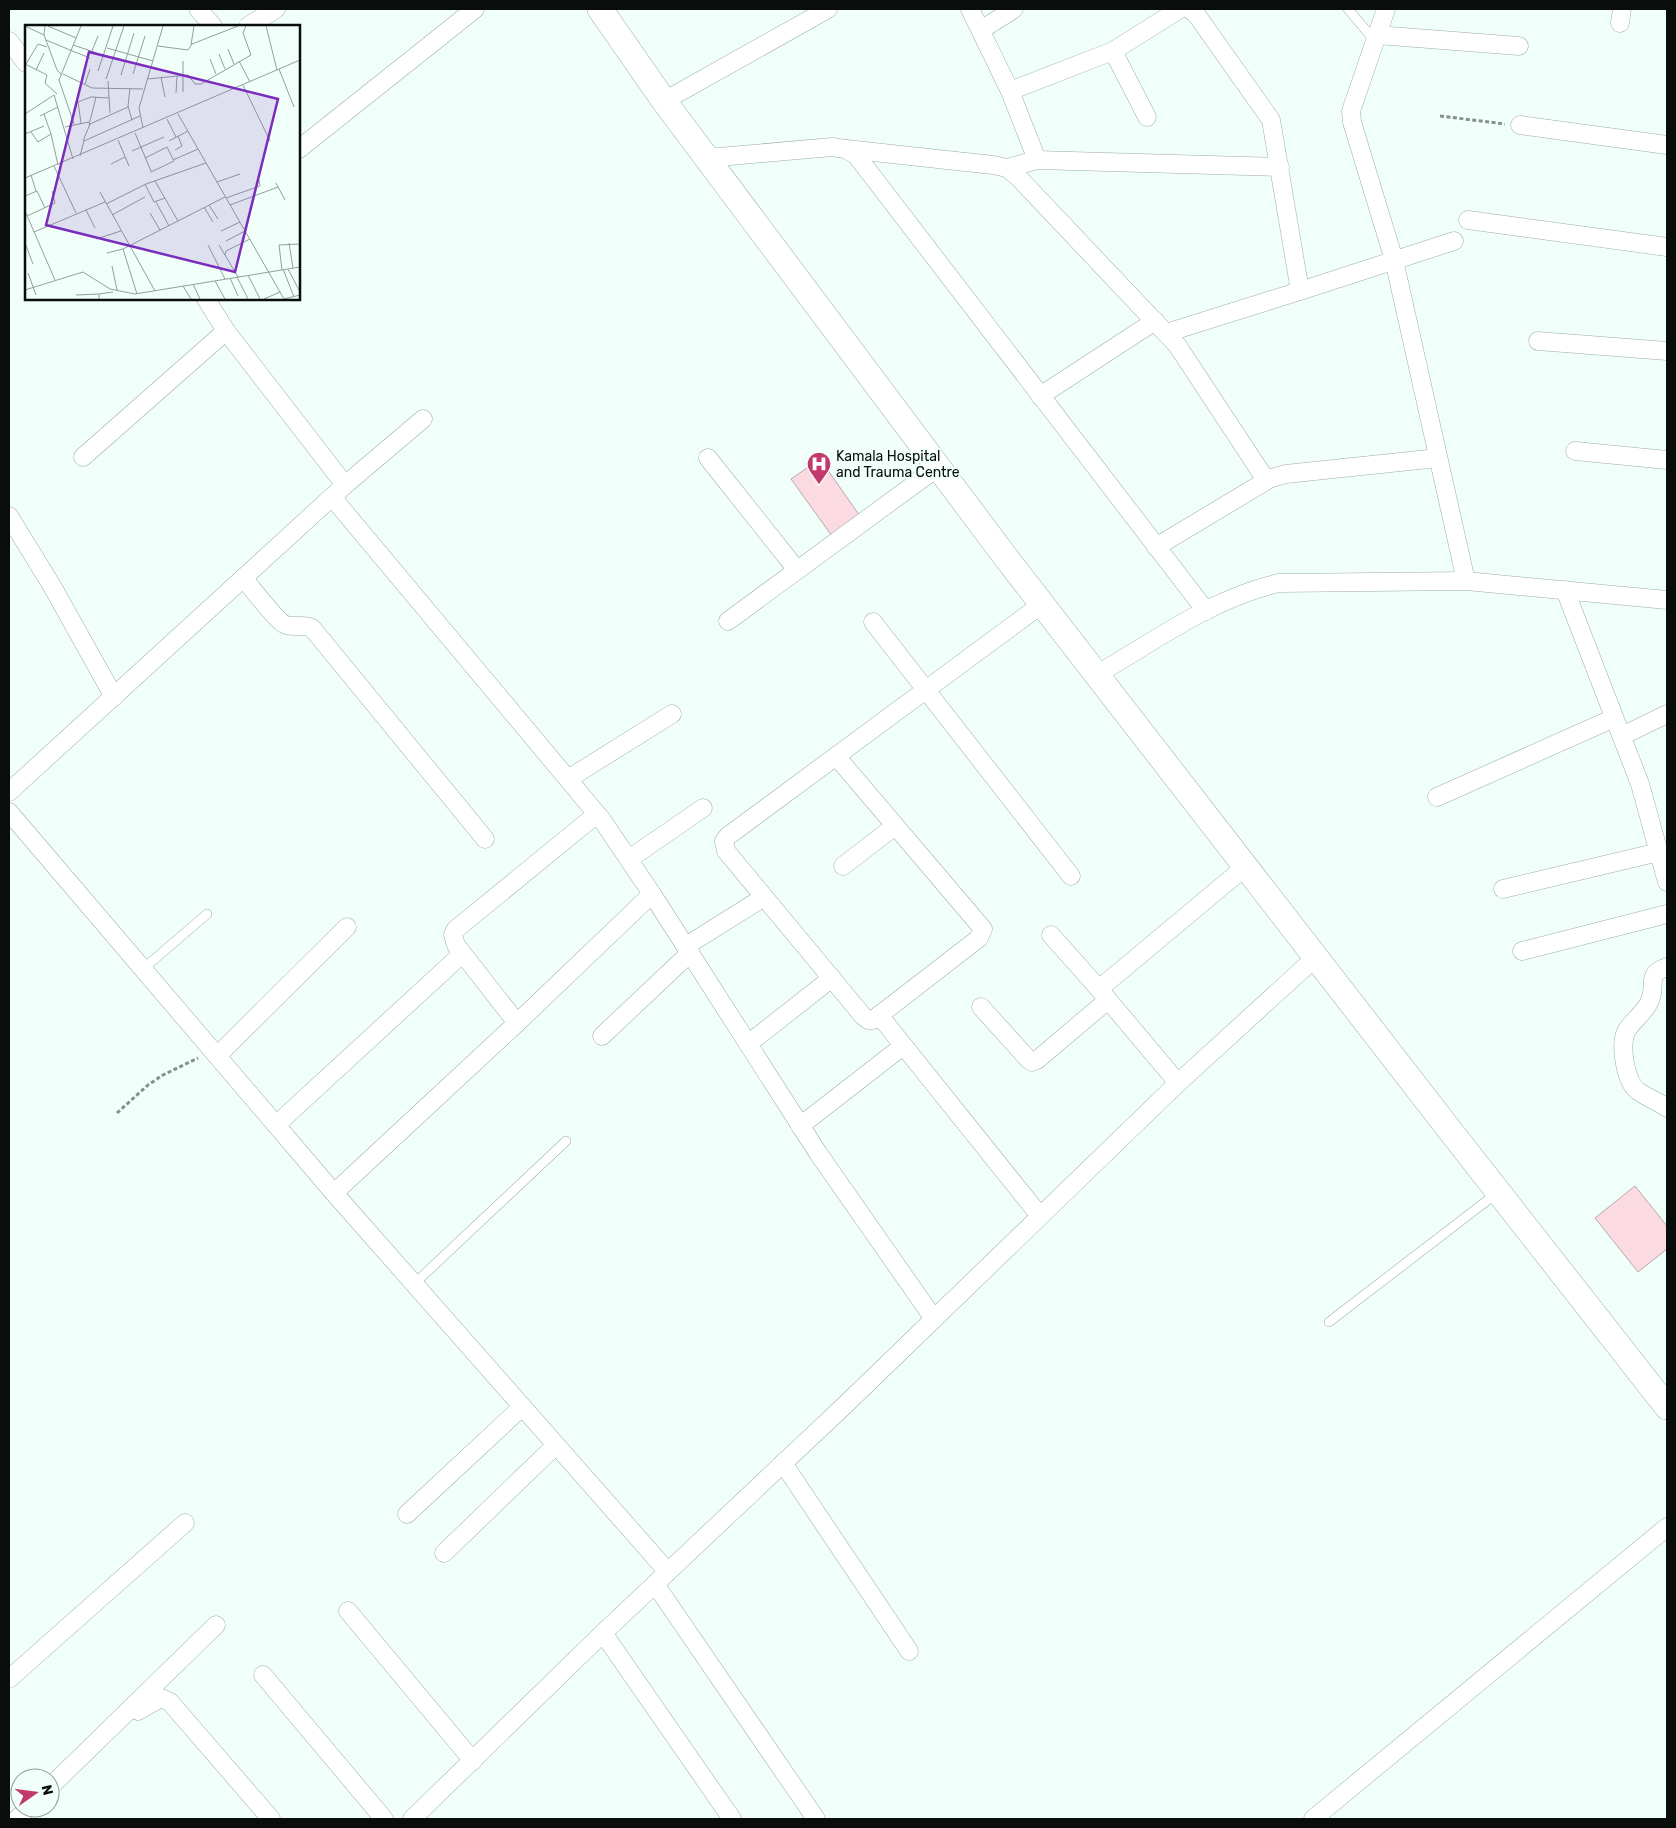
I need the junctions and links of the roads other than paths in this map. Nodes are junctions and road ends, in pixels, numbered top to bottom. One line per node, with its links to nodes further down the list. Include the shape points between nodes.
1 (198, 9): 12 (street)
2 (276, 9): 13 (street)
3 (475, 9): 25 (street)
4 (600, 9): 21 (main road)
5 (828, 9): 21 (street)
6 (970, 9): 14 (street)
7 (1014, 9): 14 (street)
8 (1180, 9): 18 (street)
9 (1189, 9): 29 (street, via 1196,14 1266,112 1274,129)
10 (1348, 9): 15 (lane)
11 (1386, 9): 15 (street)
12 (212, 25)
13 (250, 25)
14 (981, 30): 20 (street)
15 (1376, 38): 17 (street); 34 (street, via 1351,111)
16 (9, 41): 19 (street)
17 (1519, 46)
18 (1113, 51): 20 (street); 22 (street)
19 (25, 62)
20 (1010, 91): 28 (street)
21 (664, 101): 27 (main road)
22 (1147, 117)
23 (1520, 125): 24 (street)
24 (1667, 145)
25 (300, 148)
26 (845, 149): 27 (street, via 832,146); 30 (street); 41 (street, via 856,155)
27 (707, 158): 48 (main road)
28 (1037, 160): 29 (street); 30 (street)
29 (1280, 167): 35 (street)
30 (1007, 168): 37 (street)
31 (1468, 220): 33 (street)
32 (1454, 241): 34 (street)
33 (1667, 247)
34 (1394, 260): 35 (street); 46 (street)
35 (1300, 291): 37 (street)
36 (207, 300): 38 (street)
37 (1161, 327): 41 (street); 49 (street, via 1177,345)
38 (226, 331): 44 (street); 50 (street)
39 (1538, 341): 40 (street)
40 (1667, 351)
41 (1040, 396): 53 (street)
42 (423, 419): 50 (street)
43 (1575, 450): 47 (street)
44 (83, 457)
45 (708, 458): 54 (street)
46 (1438, 458): 49 (street, via 1286,474); 56 (street)
47 (1667, 460)
48 (938, 467): 54 (street); 59 (main road)
49 (1266, 480): 53 (street)
50 (345, 485): 51 (street)
51 (332, 497): 55 (street); 71 (street)
52 (9, 516): 65 (street)
53 (1156, 548): 60 (street)
54 (797, 570): 61 (street)
55 (243, 578): 65 (street); 78 (street, via 281,622 312,628)
56 (1466, 580): 57 (street); 60 (street, via 1279,583 1234,597)
57 (1565, 590): 58 (street); 68 (street)
58 (1667, 600)
59 (1042, 604): 63 (main road); 64 (street)
60 (1206, 611): 63 (street)
61 (728, 621)
62 (873, 622): 64 (street)
63 (1096, 675): 82 (main road)
64 (926, 690): 70 (street); 83 (street)
65 (114, 697): 72 (street)
66 (672, 714): 71 (street)
67 (1667, 714): 69 (street)
68 (1614, 718): 69 (street); 73 (street)
69 (1622, 736): 79 (street)
70 (836, 756): 77 (street); 87 (street, via 724,842 726,851)
71 (568, 778): 76 (street)
72 (9, 792)
73 (1437, 797)
74 (703, 808): 80 (street)
75 (9, 812): 97 (street)
76 (598, 814): 80 (street); 94 (street, via 455,930 453,940)
77 (895, 826): 81 (street); 101 (street, via 983,929 979,938)
78 (485, 839)
79 (1659, 852): 84 (street); 85 (street)
80 (629, 859): 86 (street)
81 (843, 866)
82 (1245, 867): 95 (main road); 99 (street)
83 (1071, 876)
84 (1667, 882)
85 (1503, 889)
86 (652, 894): 92 (street); 102 (street)
87 (764, 897): 92 (street); 98 (street)
88 (207, 914): 97 (lane)
89 (1667, 914): 93 (street)
90 (347, 927): 106 (street)
91 (1051, 935): 99 (street)
92 (688, 950): 103 (street); 104 (street)
93 (1522, 950)
94 (462, 954): 102 (street); 109 (street)
95 (1316, 956): 107 (street); 112 (main road)
96 (1667, 967): 108 (street, via 1652,978 1651,999 1626,1031 1622,1044 1627,1072 1636,1090)
97 (143, 969): 106 (street)
98 (832, 978): 101 (street, via 868,1020); 104 (street)
99 (1104, 994): 100 (street, via 1032,1062); 107 (street)
100 (981, 1007)
101 (879, 1015): 105 (street)
102 (517, 1024): 113 (street)
103 (602, 1036)
104 (748, 1044): 110 (street)
105 (903, 1046): 110 (street); 114 (street)
106 (214, 1053): 109 (street)
107 (1178, 1083): 114 (street)
108 (1667, 1108)
109 (276, 1125): 113 (street)
110 (800, 1126): 116 (street)
111 (566, 1141): 115 (lane)
112 (1498, 1192): 117 (lane); 119 (main road)
113 (334, 1193): 115 (street)
114 (1040, 1216): 116 (street)
115 (414, 1284): 118 (street)
116 (934, 1319): 121 (street)
117 (1330, 1322)
118 (522, 1407): 120 (street); 122 (street)
119 (1667, 1407)
120 (556, 1445): 125 (street); 126 (street)
121 (783, 1463): 126 (street); 131 (street)
122 (407, 1514)
123 (185, 1522): 133 (street)
124 (1667, 1527): 142 (street)
125 (444, 1553)
126 (668, 1572): 127 (street)
127 (655, 1584): 130 (street); 141 (street)
128 (348, 1611): 135 (street)
129 (216, 1625): 134 (street)
130 (603, 1633): 135 (street); 140 (street)
131 (909, 1651)
132 (263, 1675): 138 (street)
133 (9, 1679)
134 (132, 1707): 136 (street); 137 (street, via 140,1710 166,1698)
135 (473, 1761): 139 (street)
136 (60, 1777)
137 (271, 1819)
138 (384, 1819)
139 (412, 1819)
140 (732, 1819)
141 (816, 1819)
142 (1313, 1819)

